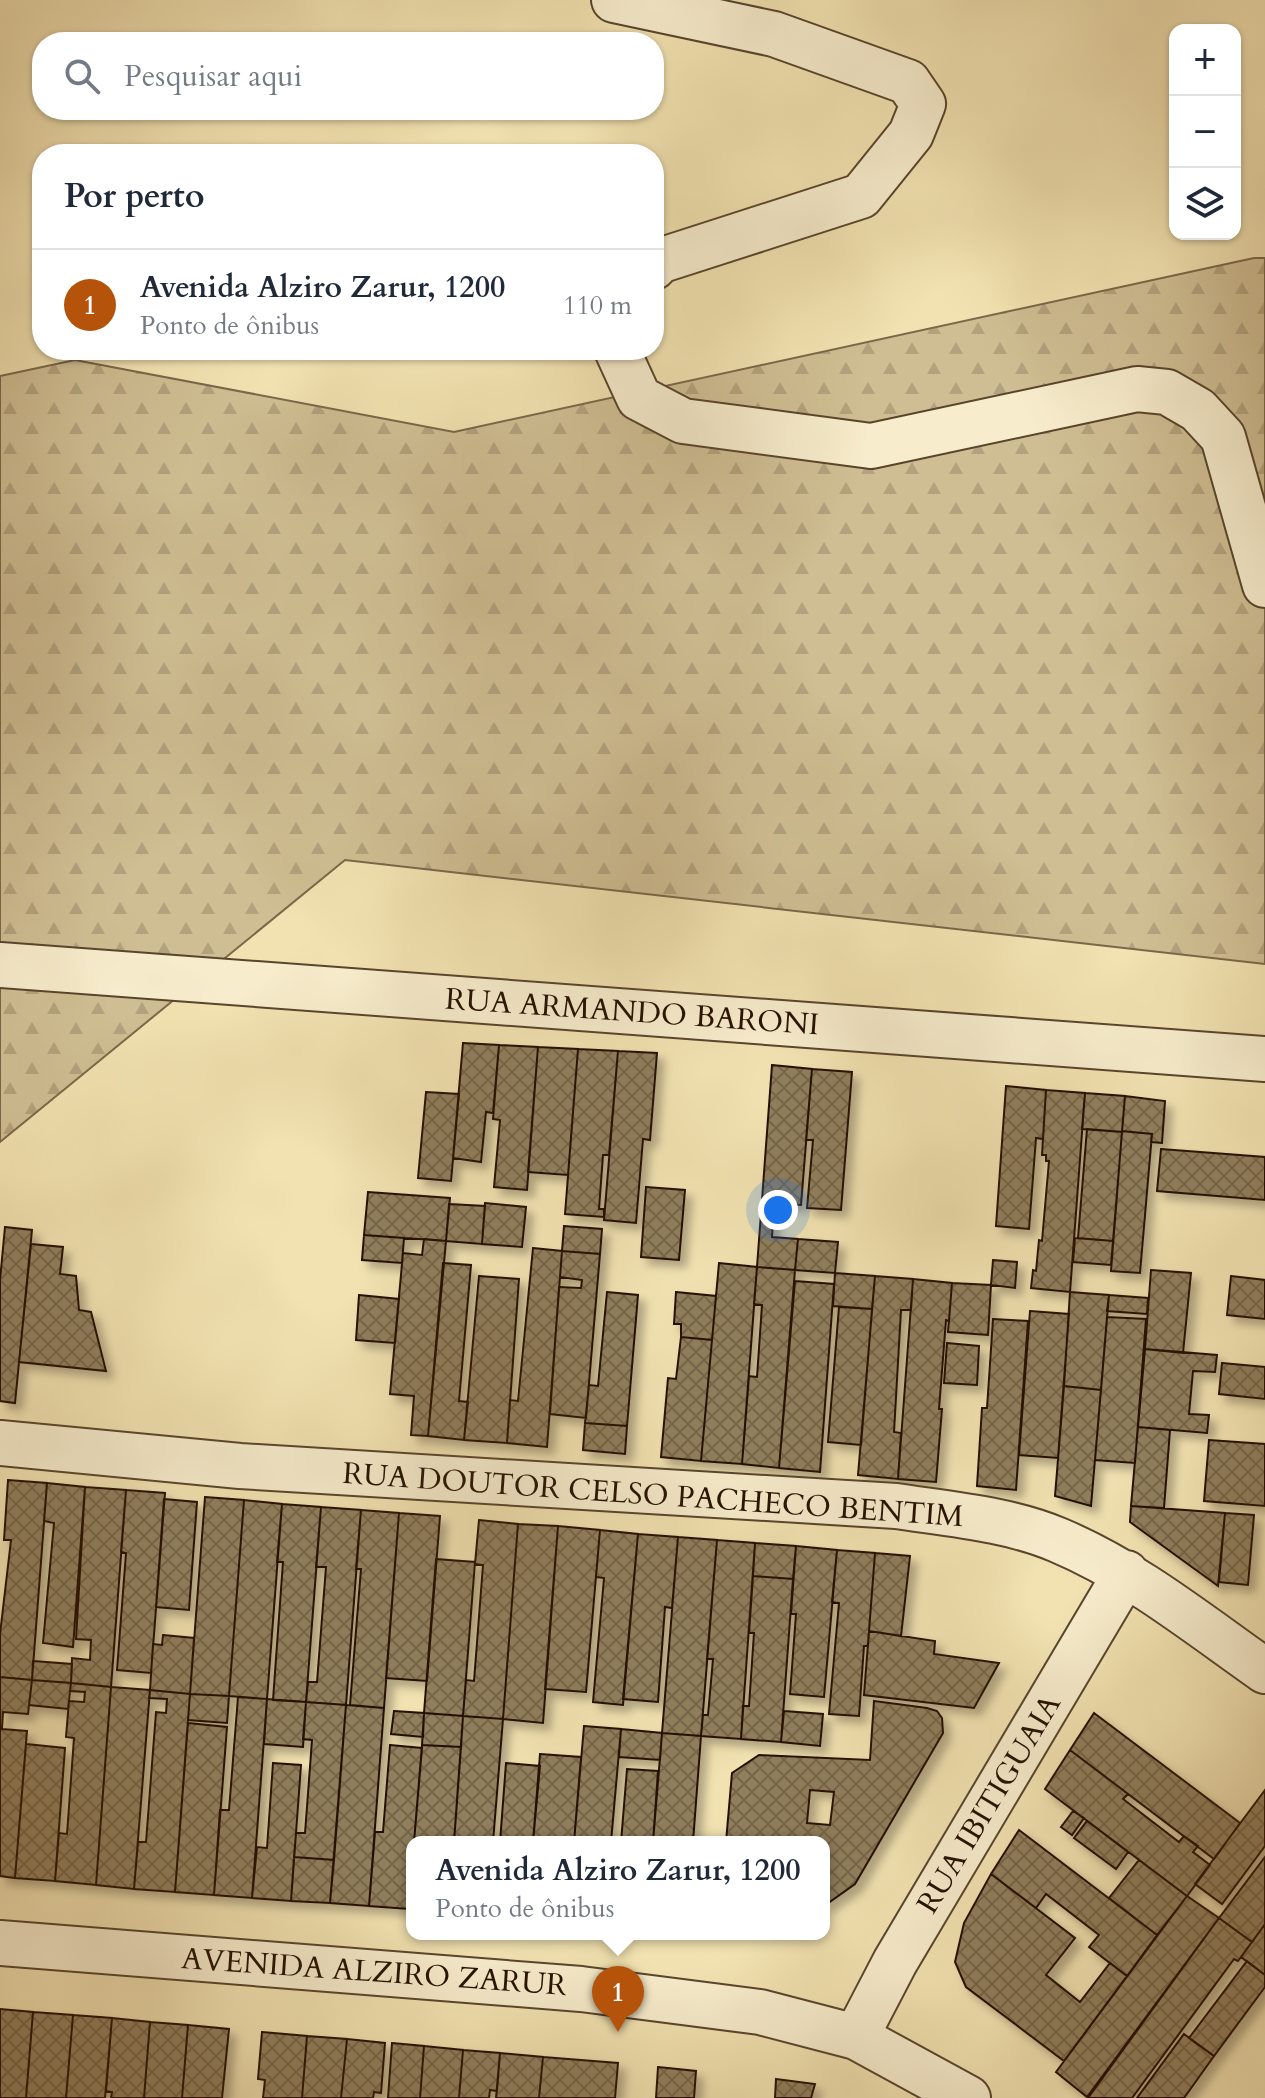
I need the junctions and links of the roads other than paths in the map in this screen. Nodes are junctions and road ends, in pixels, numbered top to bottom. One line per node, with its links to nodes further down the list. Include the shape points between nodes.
1 (614, 0): 2 (street, via 774,34 908,82 923,104 911,134 861,196)
2 (664, 259)
3 (622, 360): 4 (street, via 639,398 683,421 871,446 1137,389 1167,392 1198,410 1223,437)
4 (1265, 585)
5 (0, 965): 6 (street, RUA ARMANDO BARONI)
6 (1265, 1059)
7 (0, 1443): 8 (street, RUA DOUTOR CELSO PACHECO BENTIM, via 240,1466 896,1506 981,1519 1056,1539)
8 (1126, 1573): 9 (street, RUA DOUTOR CELSO PACHECO BENTIM); 11 (street, RUA IBITIGUAIA)
9 (1265, 1671)
10 (0, 1943): 11 (street, AVENIDA ALZIRO ZARUR, via 581,1989 760,2012)
11 (856, 2037): 12 (street, AVENIDA ALZIRO ZARUR)
12 (968, 2098)

